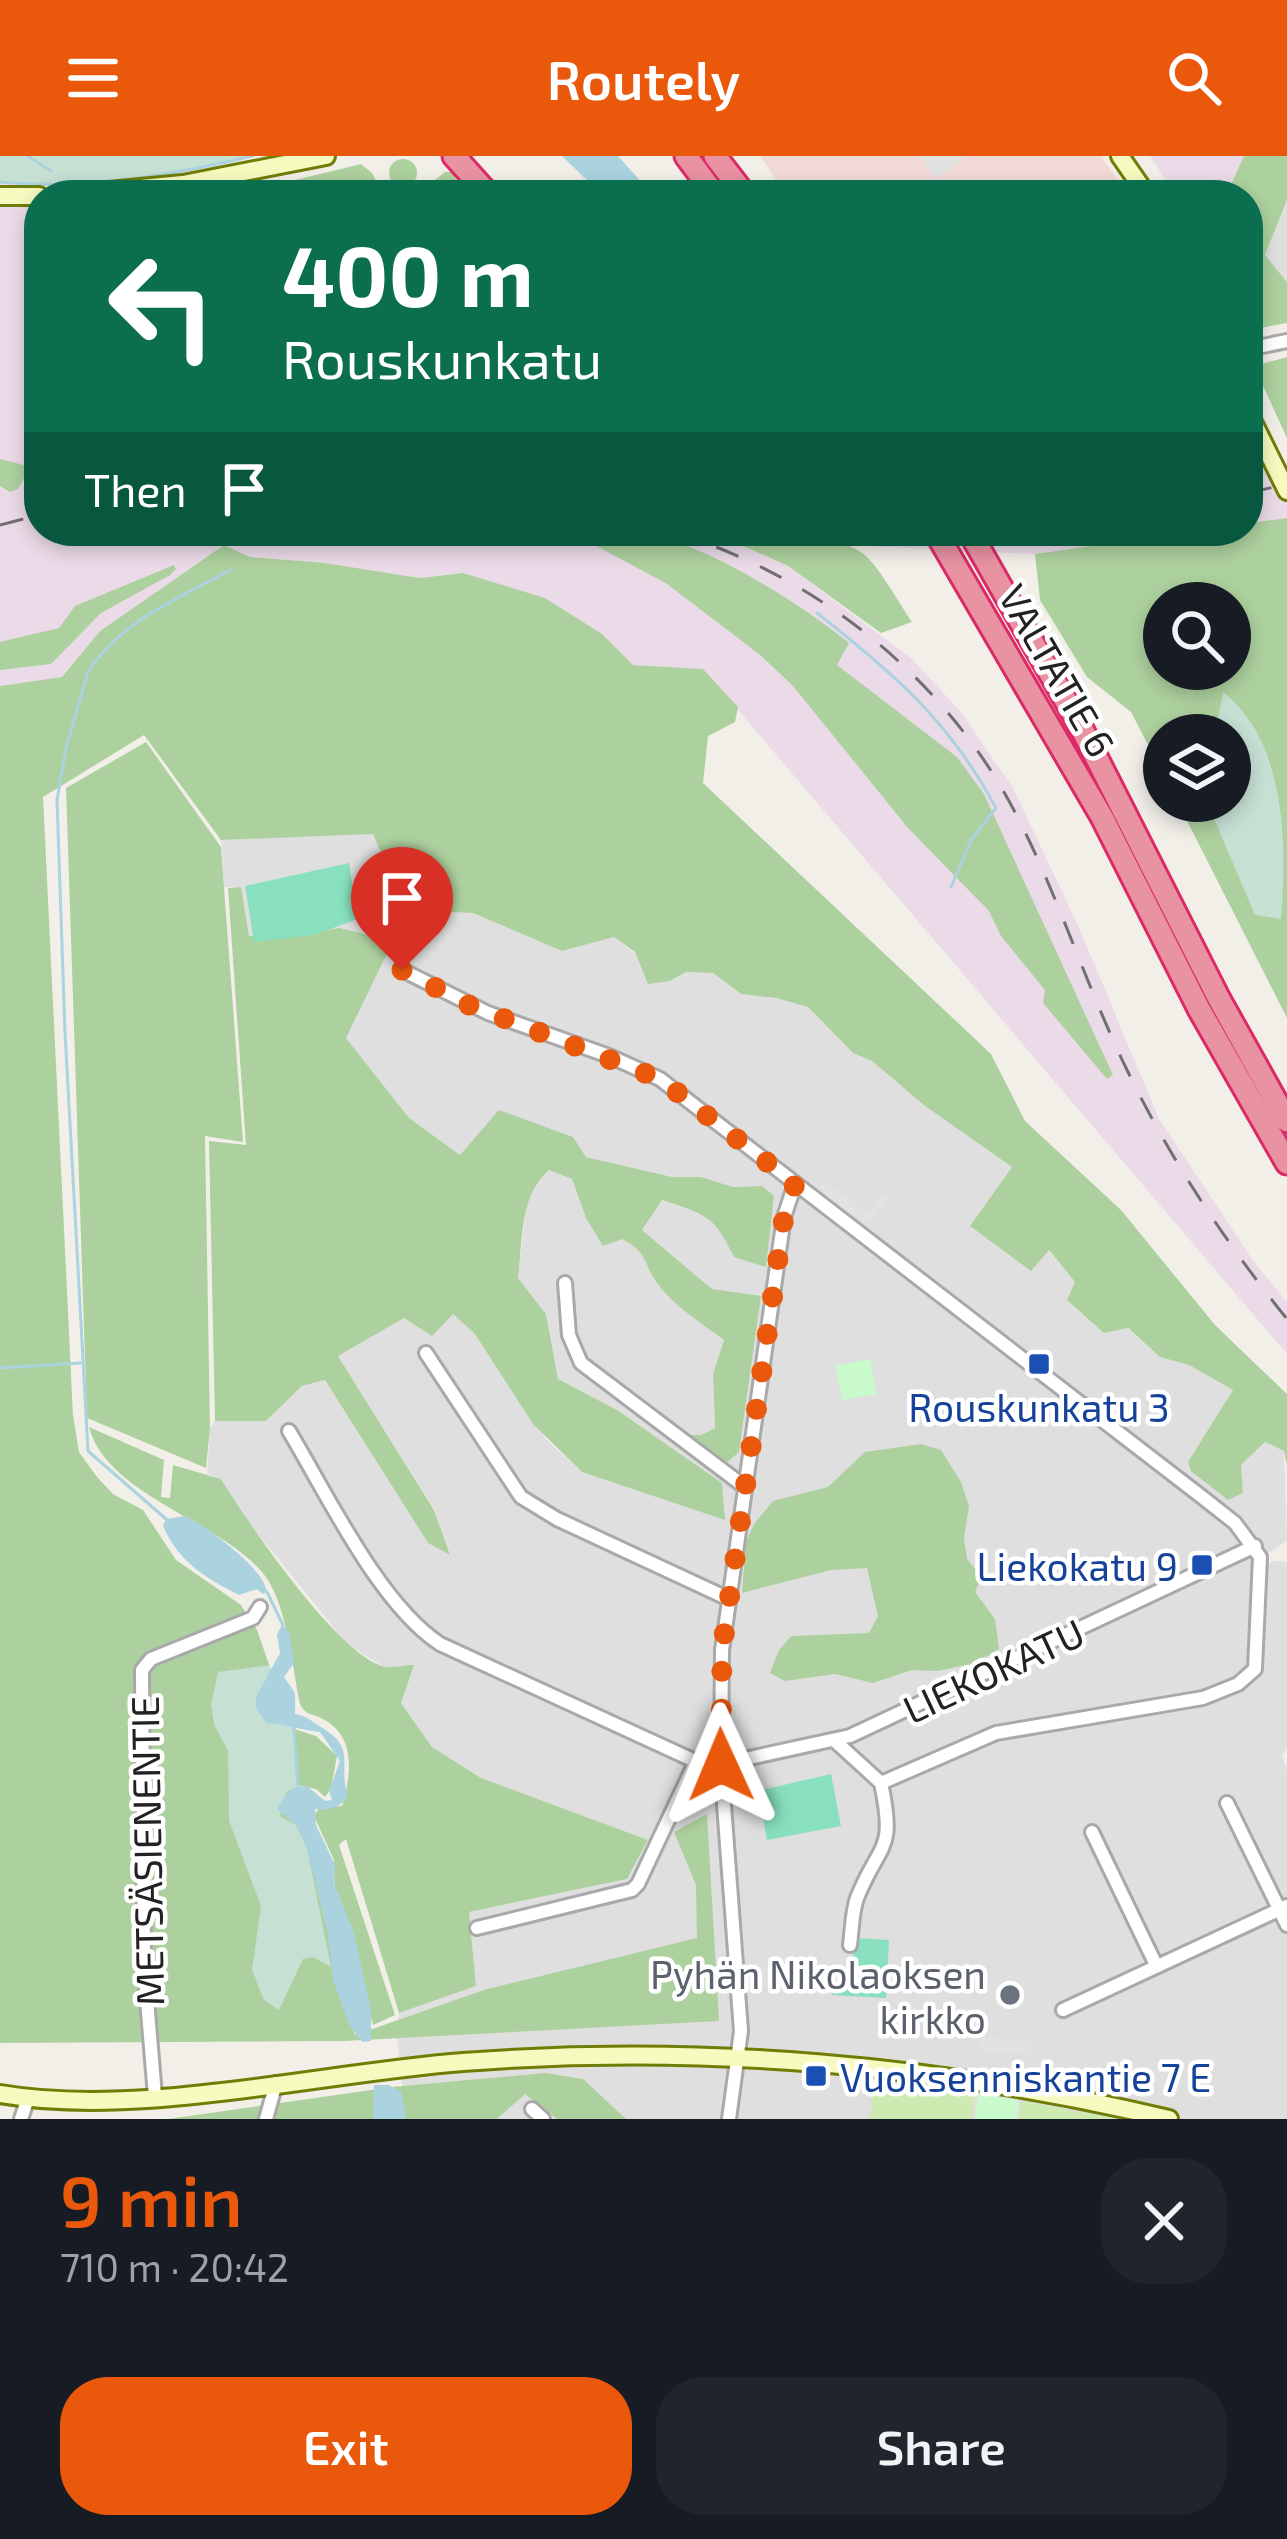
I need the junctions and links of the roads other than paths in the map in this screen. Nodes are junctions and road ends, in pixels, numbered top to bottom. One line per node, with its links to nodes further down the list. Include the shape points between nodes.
1 (326, 156): 4 (street)
2 (454, 156): 5 (highway)
3 (715, 156): 6 (highway)
4 (203, 180)
5 (476, 180)
6 (734, 180)
7 (1263, 442): 8 (street)
8 (1287, 491)
9 (943, 546): 13 (highway, VALTATIE 6, via 1102,817)
10 (978, 546): 12 (highway, VALTATIE 6)
11 (402, 970): 14 (street, via 469,1005 660,1079)
12 (1287, 1121)
13 (1287, 1163)
14 (795, 1184): 18 (street); 19 (street)
15 (565, 1283): 18 (street, via 569,1334 589,1372)
16 (426, 1353): 20 (street, via 521,1497)
17 (289, 1431): 23 (street, via 420,1631)
18 (745, 1487): 20 (street)
19 (1255, 1546): 22 (street, LIEKOKATU); 25 (street, via 1258,1655 1250,1677 1204,1698 996,1733)
20 (729, 1599): 24 (street)
21 (260, 1607): 37 (street, METSÄSIENENTIE, via 253,1618 151,1659 142,1670 144,1963)
22 (835, 1741): 24 (street, LIEKOKATU); 25 (street)
23 (695, 1763): 24 (street, LIEKOKATU); 30 (street, via 632,1889)
24 (721, 1765): 34 (street, via 741,2031)
25 (881, 1783): 31 (street, via 888,1832 856,1900)
26 (1227, 1803): 28 (street)
27 (1092, 1832): 32 (street)
28 (1283, 1908): 29 (street); 32 (street)
29 (1287, 1925)
30 (477, 1928)
31 (850, 1945)
32 (1156, 1965): 33 (street)
33 (1063, 2010)
34 (736, 2058): 35 (street, via 562,2056); 43 (street); 44 (street, via 935,2074)
35 (277, 2082): 37 (street); 41 (street)
36 (0, 2094): 38 (street)
37 (155, 2096): 38 (street)
38 (28, 2098): 40 (street)
39 (532, 2109): 42 (street)
40 (21, 2119)
41 (266, 2119)
42 (544, 2119)
43 (729, 2119)
44 (1169, 2119)

